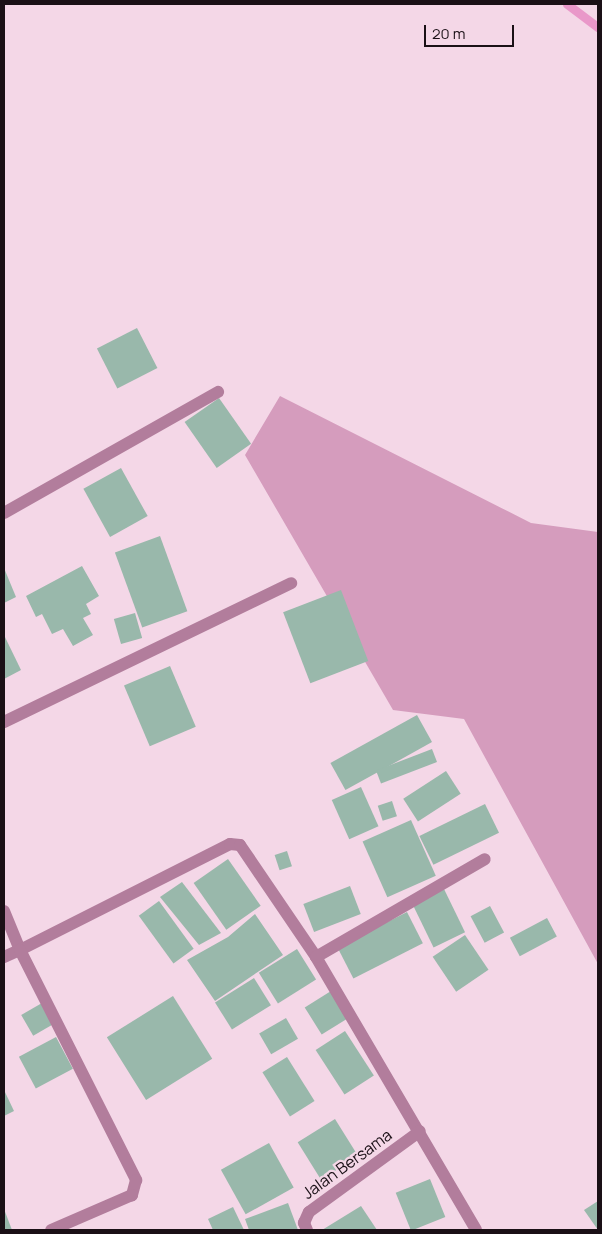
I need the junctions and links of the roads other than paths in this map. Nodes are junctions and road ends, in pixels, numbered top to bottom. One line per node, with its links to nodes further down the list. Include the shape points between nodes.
1 (218, 392): 2 (street)
2 (4, 513)
3 (291, 583): 4 (street)
4 (4, 722)
5 (485, 859): 9 (street)
6 (4, 911): 7 (street)
7 (20, 950): 8 (street); 9 (street, via 230,844 240,845 247,852); 11 (street, via 136,1180 132,1195)
8 (4, 957)
9 (316, 957): 10 (street)
10 (420, 1131): 12 (street, Jalan Bersama, via 309,1212 304,1223); 13 (street)
11 (51, 1230)
12 (307, 1230)
13 (476, 1230)

